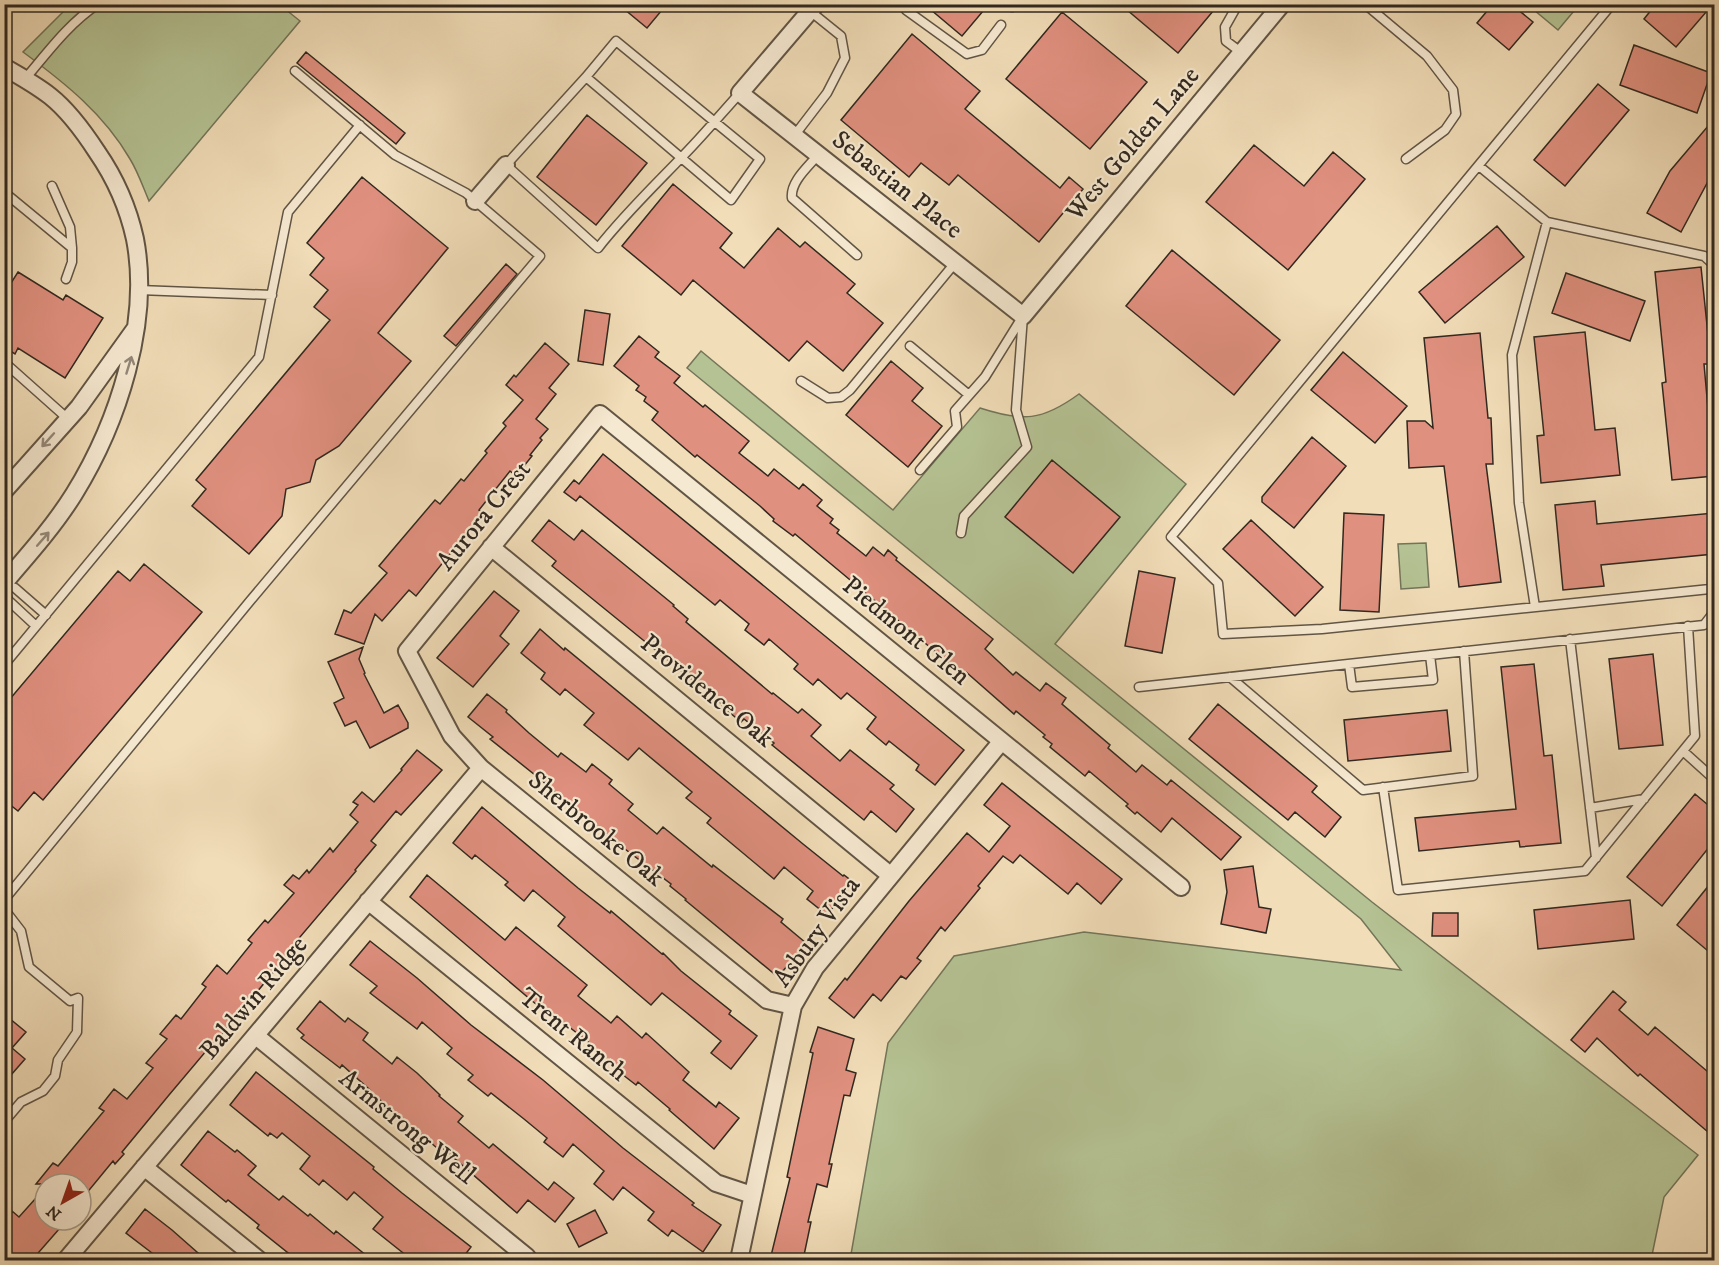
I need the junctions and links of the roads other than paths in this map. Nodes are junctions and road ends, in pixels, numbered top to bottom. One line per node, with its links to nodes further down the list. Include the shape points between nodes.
1 (98, 4): 13 (lane, via 61,36)
2 (901, 4): 8 (lane, via 967,54 982,50)
3 (1238, 4): 9 (lane, via 1225,27 1226,41)
4 (1282, 4): 9 (street, West Golden Lane)
5 (1365, 4): 20 (lane, via 1427,56 1453,90 1456,114 1445,130)
6 (1612, 4): 22 (lane)
7 (813, 8): 14 (street); 17 (lane, via 841,36 845,58 827,93)
8 (1001, 25)
9 (1242, 53): 34 (street, West Golden Lane)
10 (4, 67): 13 (street)
11 (295, 71): 16 (lane)
12 (586, 77): 15 (lane, via 616,41); 19 (lane); 21 (lane)
13 (25, 79): 32 (street, via 73,119 118,186 135,239)
14 (740, 93): 15 (lane); 17 (street, Sebastian Place)
15 (715, 120): 19 (lane); 19 (lane, via 760,159 731,200)
16 (360, 126): 25 (lane, via 395,155); 33 (lane, via 288,212)
17 (794, 136): 18 (street, Sebastian Place)
18 (818, 155): 28 (lane, via 795,183 792,198); 29 (street, Sebastian Place)
19 (682, 157): 21 (lane, via 598,248)
20 (1406, 159)
21 (506, 165): 25 (street)
22 (1479, 166): 26 (lane); 48 (lane, via 1171,537 1218,583 1223,634 1322,629)
23 (52, 186): 27 (lane, via 70,227)
24 (4, 192): 27 (lane)
25 (475, 201): 71 (lane, via 540,256)
26 (1547, 222): 30 (lane, via 1704,256); 48 (lane, via 1512,355 1520,503)
27 (72, 248): 31 (lane)
28 (857, 255)
29 (955, 263): 34 (street, Sebastian Place); 38 (lane, via 841,397 828,398)
30 (1714, 265)
31 (66, 279)
32 (139, 290): 33 (lane); 35 (street)
33 (272, 295): 50 (lane, via 259,357)
34 (1023, 316): 39 (lane, via 985,377); 44 (lane, via 1016,410 1027,447 964,516)
35 (135, 328): 41 (street); 47 (street, one-way to 35, via 52,528 99,450 119,398)
36 (910, 346): 39 (lane)
37 (4, 362): 41 (lane)
38 (801, 381)
39 (969, 395): 42 (lane, via 955,411 957,427)
40 (600, 414): 45 (street, Aurora Crest); 61 (street, Piedmont Glen)
41 (68, 419): 43 (street, one-way to 43)
42 (920, 470)
43 (4, 491)
44 (961, 533)
45 (491, 547): 54 (street, Aurora Crest); 69 (street, Providence Oak)
46 (1714, 582): 48 (lane, via 1710,589)
47 (4, 585): 50 (lane, via 15,588); 51 (lane, via 8,600)
48 (1535, 607)
49 (1714, 612): 52 (lane, via 1704,625)
50 (46, 615): 51 (lane)
51 (36, 626): 58 (lane)
52 (1688, 626): 53 (lane); 62 (lane, via 1695,736)
53 (1570, 639): 55 (lane); 67 (lane)
54 (406, 651): 63 (street, Sherbrooke Oak, via 452,736)
55 (1464, 651): 56 (lane); 65 (lane, via 1473,776)
56 (1430, 655): 57 (lane); 57 (lane, via 1433,680 1352,687)
57 (1349, 664): 59 (lane)
58 (4, 665)
59 (1230, 677): 60 (lane); 65 (lane, via 1363,790)
60 (1139, 687)
61 (1001, 742): 69 (street, Asbury Vista); 70 (street, Piedmont Glen)
62 (1683, 751): 64 (lane); 66 (lane)
63 (481, 768): 72 (street, Baldwin Ridge); 74 (street, Sherbrooke Oak, via 767,1000)
64 (1714, 779)
65 (1383, 787): 68 (lane, via 1398,890 1585,871)
66 (1644, 799): 67 (lane); 68 (lane)
67 (1590, 808): 68 (lane)
68 (1596, 858)
69 (891, 875): 74 (street, Asbury Vista, via 815,968)
70 (1180, 887)
71 (4, 900)
72 (368, 901): 75 (street, Baldwin Ridge); 78 (street, Trent Ranch, via 716,1183)
73 (4, 909): 76 (lane, via 21,931 29,967 70,1001 78,998 77,1032 58,1060 55,1076 43,1091 21,1102)
74 (793, 1006): 78 (street, Asbury Vista)
75 (256, 1036): 77 (street, Baldwin Ridge); 79 (street, Armstrong Well)
76 (4, 1122)
77 (144, 1167): 80 (street, Baldwin Ridge); 81 (street)
78 (752, 1196): 82 (street, Asbury Vista)
79 (526, 1257)
80 (66, 1260)
81 (259, 1260)
82 (739, 1260)

